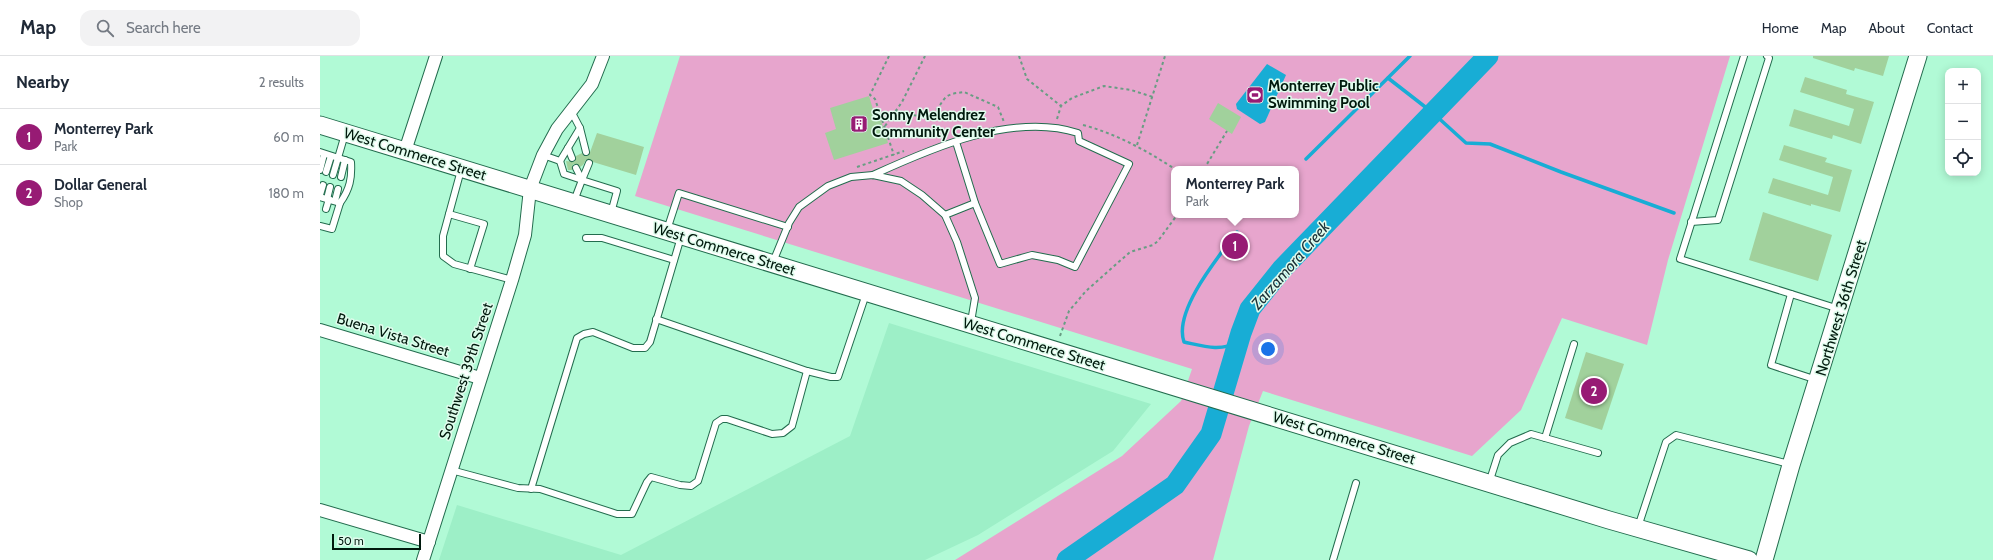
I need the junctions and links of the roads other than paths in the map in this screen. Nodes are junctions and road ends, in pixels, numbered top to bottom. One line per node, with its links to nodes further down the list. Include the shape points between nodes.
1 (436, 56): 12 (street)
2 (603, 56): 6 (street, Southwest 39th Street, via 592,84)
3 (1744, 56): 39 (lane)
4 (1767, 56): 39 (lane, via 1769,58 1718,220)
5 (1918, 56): 50 (main road, Northwest 36th Street)
6 (571, 111): 8 (lane); 15 (street, Southwest 39th Street, via 557,129)
7 (320, 125): 9 (main road, West Commerce Street)
8 (580, 128): 11 (lane); 13 (lane)
9 (346, 133): 12 (main road, West Commerce Street); 16 (lane)
10 (956, 142): 25 (lane, via 924,152); 34 (lane); 34 (lane, via 1014,128 1064,128 1078,133 1079,141 1129,164 1075,268 1058,260 1032,255 1000,264)
11 (568, 148): 17 (lane); 19 (lane)
12 (405, 151): 21 (main road, West Commerce Street)
13 (586, 152)
14 (325, 154): 16 (lane); 23 (lane)
15 (543, 155): 19 (lane); 31 (street, Southwest 39th Street)
16 (338, 158): 18 (lane); 24 (lane)
17 (572, 158)
18 (345, 160): 26 (lane); 32 (lane, via 351,162 352,177 348,192)
19 (560, 161): 27 (lane, via 564,174)
20 (589, 163): 27 (lane)
21 (462, 168): 31 (main road, West Commerce Street); 36 (lane)
22 (576, 168): 27 (lane)
23 (323, 171)
24 (333, 174)
25 (873, 175): 38 (lane, via 901,181); 41 (lane, via 851,177 828,186 799,207)
26 (341, 177)
27 (582, 180): 33 (lane); 37 (lane, via 617,191)
28 (323, 185): 32 (lane)
29 (330, 187): 32 (lane)
30 (338, 189): 32 (lane)
31 (530, 189): 33 (main road, West Commerce Street); 47 (street, Southwest 39th Street, via 525,235)
32 (328, 199): 35 (lane); 40 (lane, via 332,229)
33 (573, 203): 37 (main road, West Commerce Street)
34 (975, 203): 38 (lane)
35 (326, 209)
36 (449, 214): 46 (lane, via 443,236 443,256 454,264); 46 (lane, via 484,224)
37 (611, 214): 42 (main road, West Commerce Street)
38 (945, 215): 52 (lane, via 957,242 975,298)
39 (1692, 222): 49 (lane, via 1680,259)
40 (321, 224)
41 (788, 227): 42 (lane, via 679,193); 45 (lane)
42 (674, 233): 44 (lane); 45 (main road, West Commerce Street)
43 (586, 238): 44 (lane, via 602,238)
44 (674, 260): 51 (lane)
45 (772, 264): 48 (main road, West Commerce Street)
46 (470, 269): 47 (lane)
47 (512, 280): 56 (street, Southwest 39th Street)
48 (866, 292): 52 (main road, West Commerce Street); 55 (lane, via 838,377)
49 (1791, 294): 50 (lane); 57 (lane, via 1771,365)
50 (1840, 309): 57 (main road, Northwest 36th Street)
51 (656, 319): 55 (lane); 64 (lane, via 650,342 645,348 634,348 593,332 577,338)
52 (971, 324): 63 (main road, West Commerce Street)
53 (320, 330): 56 (street, Buena Vista Street)
54 (1574, 344): 58 (lane)
55 (807, 371): 64 (lane, via 792,426 783,433 772,434 727,419 716,422 698,481 686,486 651,478 632,514 617,514 540,489)
56 (480, 378): 61 (street, Southwest 39th Street)
57 (1818, 381): 60 (main road, Northwest 36th Street)
58 (1545, 438): 59 (lane); 63 (lane, via 1531,434 1510,443 1498,455)
59 (1598, 452)
60 (1791, 465): 66 (lane, via 1676,435 1666,442); 71 (main road, Northwest 36th Street)
61 (451, 470): 64 (lane, via 518,488); 67 (street, Southwest 39th Street)
62 (1356, 483): 69 (lane)
63 (1489, 483): 66 (main road, West Commerce Street)
64 (531, 489)
65 (320, 510): 67 (street)
66 (1638, 528): 70 (main road, West Commerce Street)
67 (428, 542): 68 (street, Southwest 39th Street)
68 (423, 560)
69 (1334, 560)
70 (1749, 560)
71 (1764, 560)

